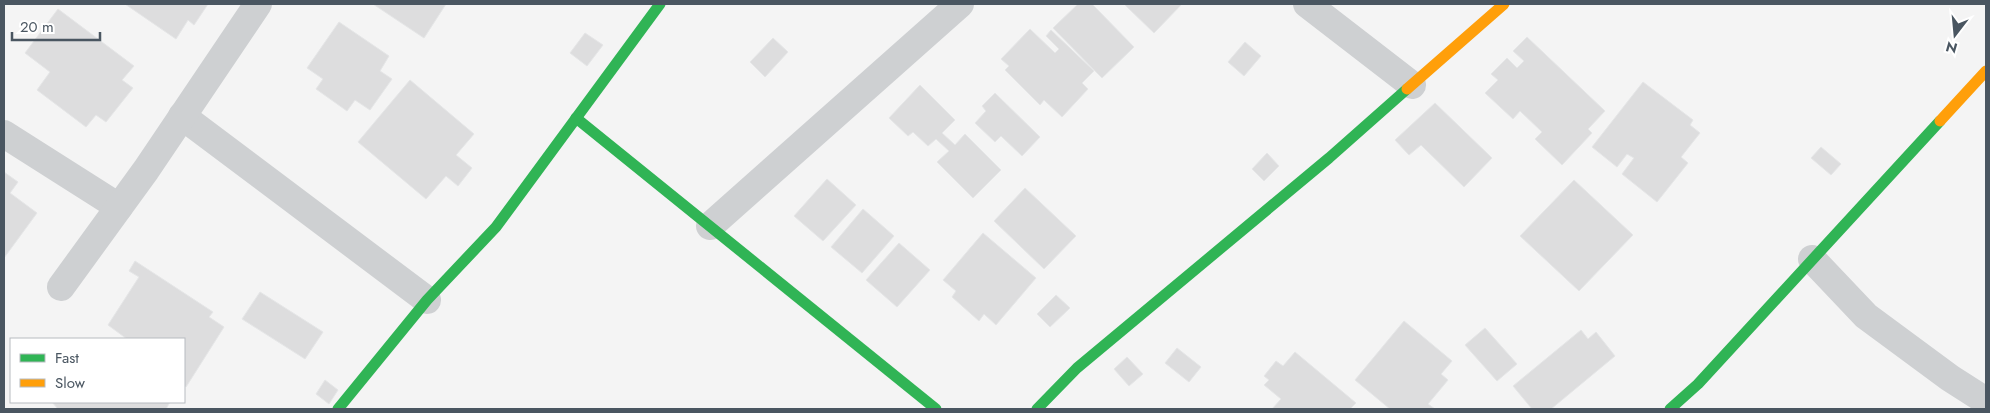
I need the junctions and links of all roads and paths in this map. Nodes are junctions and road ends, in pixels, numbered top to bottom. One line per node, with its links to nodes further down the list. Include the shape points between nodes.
1 (258, 4): 8 (street)
2 (660, 4): 9 (street)
3 (960, 4): 12 (street)
4 (1307, 4): 7 (street)
5 (1504, 4): 7 (street)
6 (1986, 71): 13 (street)
7 (1412, 85): 19 (street, via 1077,368)
8 (182, 116): 11 (street); 15 (street)
9 (576, 118): 12 (street); 15 (street, via 496,228)
10 (4, 134): 11 (street)
11 (119, 206): 14 (street)
12 (710, 226): 18 (street)
13 (1812, 259): 16 (street, via 1866,316); 20 (street, via 1698,384)
14 (61, 286)
15 (427, 300): 17 (street)
16 (1986, 401)
17 (338, 409)
18 (936, 409)
19 (1037, 409)
20 (1670, 409)

